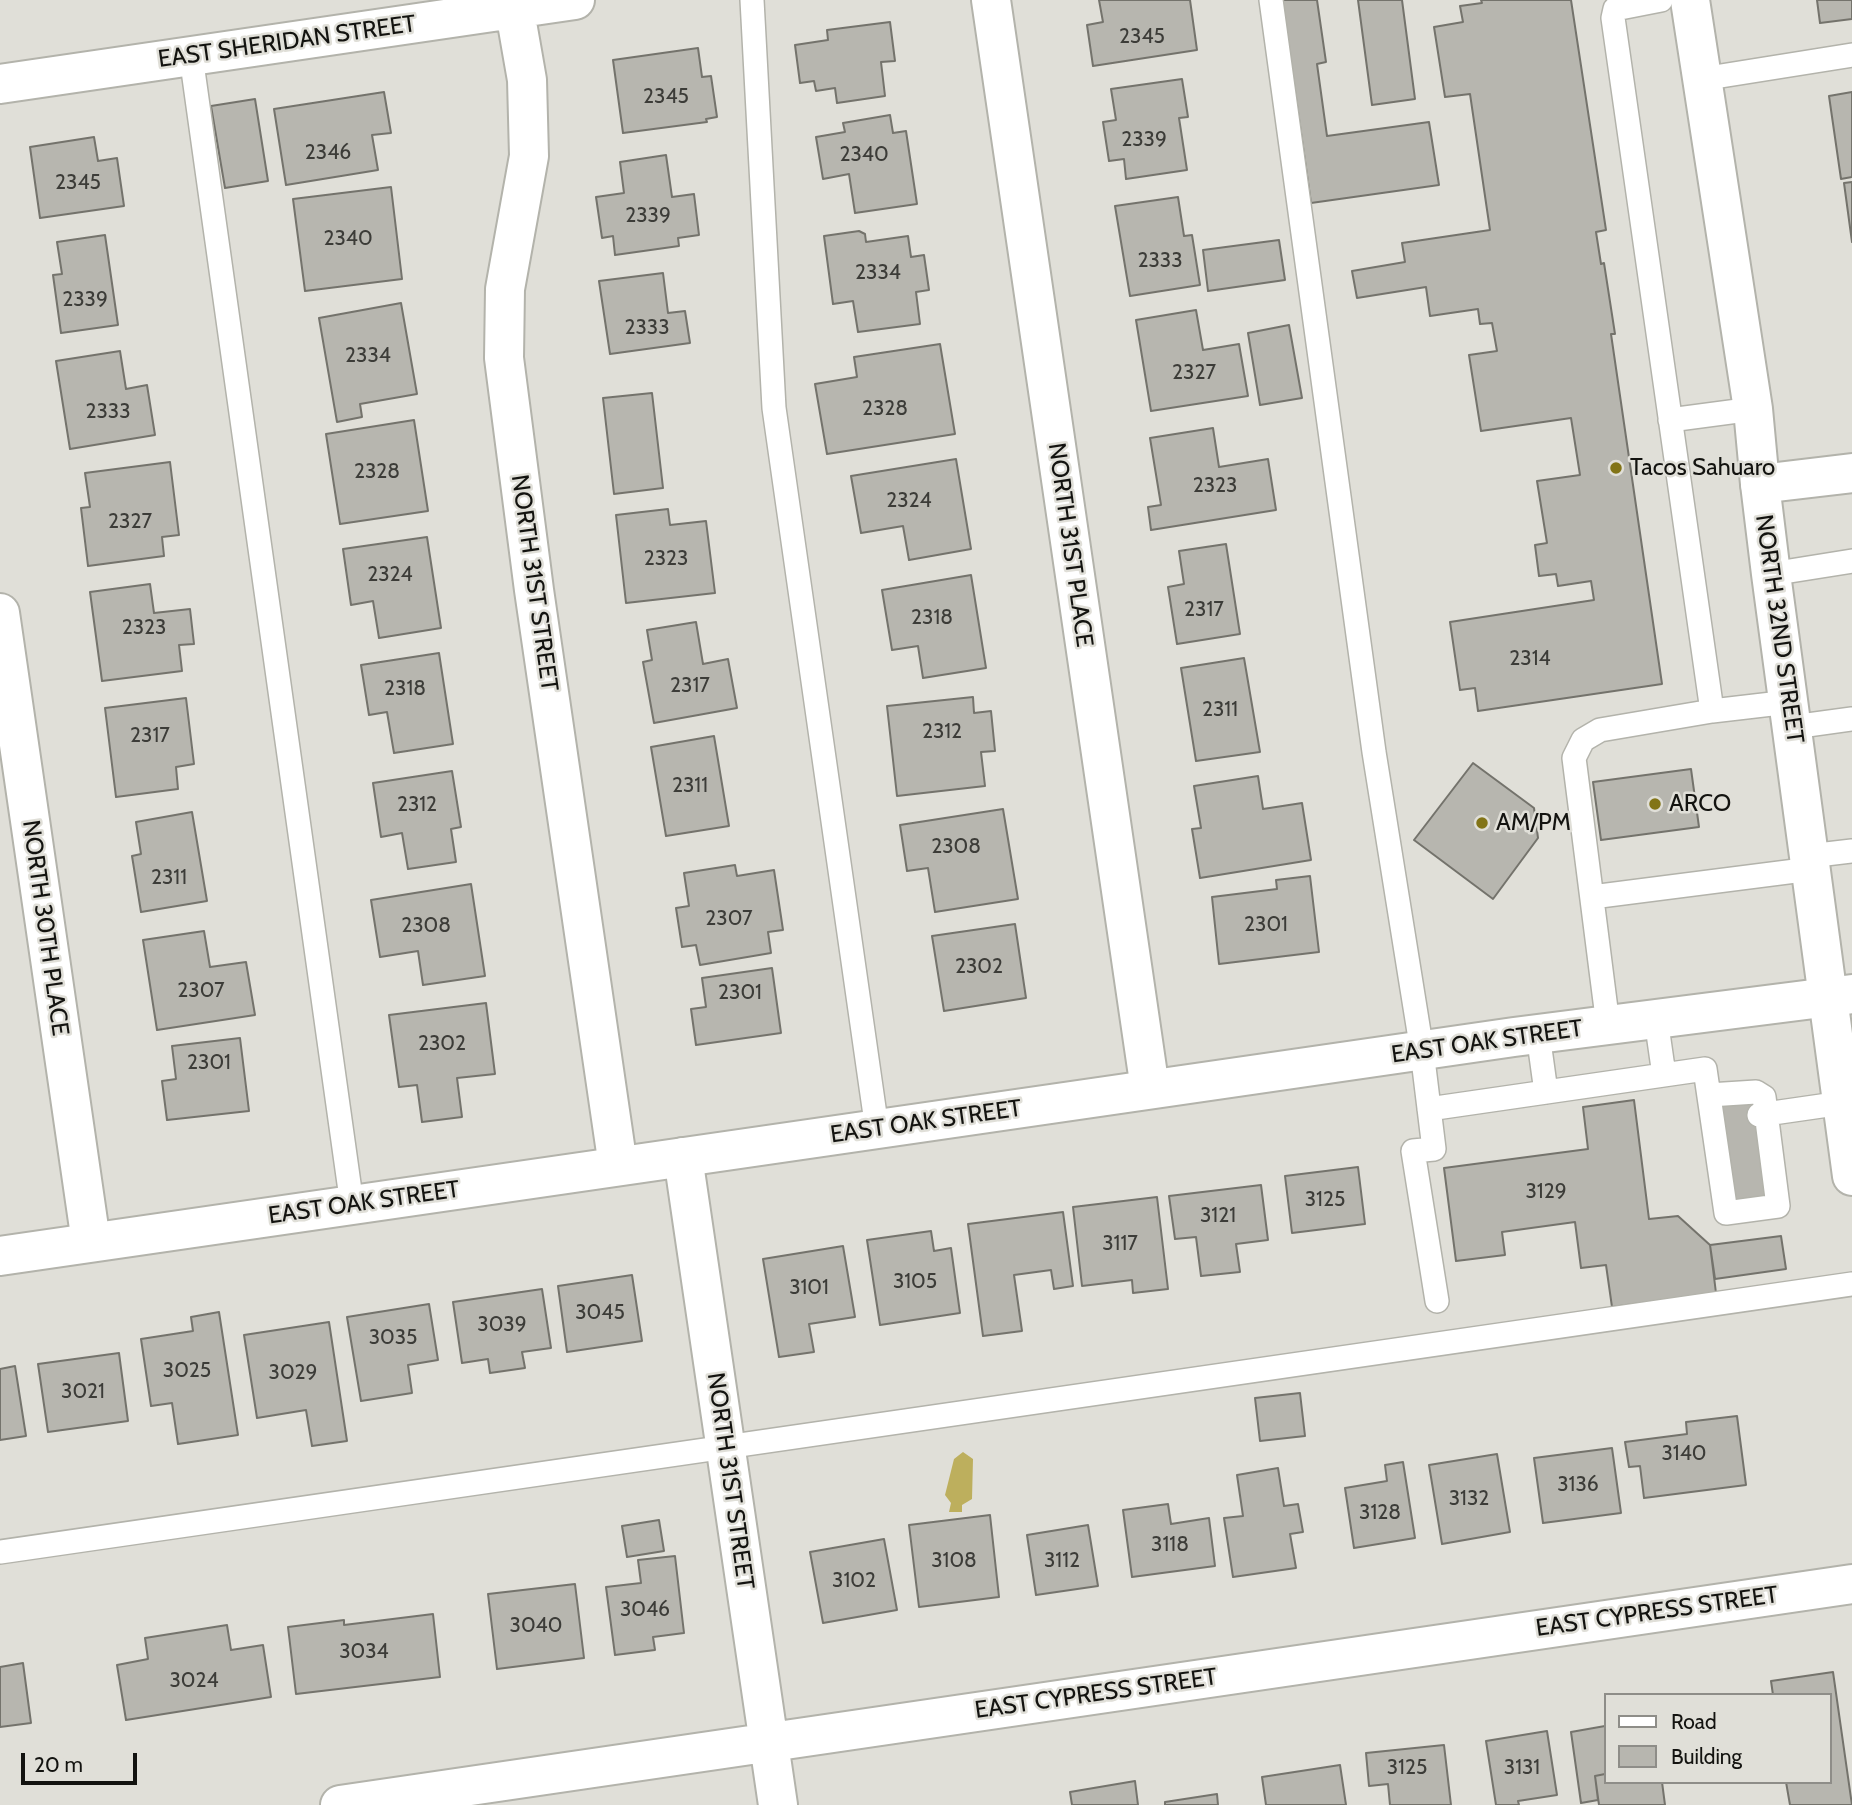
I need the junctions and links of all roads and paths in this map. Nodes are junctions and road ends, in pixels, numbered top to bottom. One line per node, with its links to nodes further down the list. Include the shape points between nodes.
1 (575, 0): 7 (street, EAST SHERIDAN STREET)
2 (752, 0): 37 (lane, via 774,408)
3 (991, 0): 31 (street, NORTH 31ST PLACE)
4 (1271, 0): 29 (lane, via 1374,752)
5 (1661, 0): 13 (lane, via 1615,9 1613,18)
6 (1690, 0): 10 (street, NORTH 32ND STREET)
7 (514, 4): 9 (street, EAST SHERIDAN STREET); 39 (street, NORTH 31ST STREET, via 527,80 529,156 505,289 504,358)
8 (1852, 55): 10 (lane)
9 (191, 56): 11 (street, EAST SHERIDAN STREET); 41 (lane)
10 (1702, 79): 12 (street, NORTH 32ND STREET)
11 (0, 84)
12 (1753, 409): 13 (lane); 15 (street, NORTH 32ND STREET)
13 (1670, 420): 19 (lane)
14 (1852, 472): 15 (street)
15 (1760, 484): 17 (street, NORTH 32ND STREET)
16 (1852, 561): 17 (lane)
17 (1771, 574): 20 (street, NORTH 32ND STREET)
18 (0, 613): 42 (street, NORTH 30TH PLACE)
19 (1712, 710): 20 (lane); 24 (lane, via 1600,730 1583,740 1574,758)
20 (1791, 715): 21 (lane); 23 (street, NORTH 32ND STREET)
21 (1852, 719)
22 (1852, 851): 23 (lane)
23 (1810, 862): 24 (lane); 25 (street, NORTH 32ND STREET)
24 (1592, 897): 27 (lane)
25 (1840, 996): 26 (street, EAST OAK STREET); 34 (street, NORTH 32ND STREET)
26 (1656, 1019): 27 (street, EAST OAK STREET); 30 (lane)
27 (1608, 1025): 28 (street, EAST OAK STREET)
28 (1538, 1034): 29 (street, EAST OAK STREET); 32 (lane)
29 (1422, 1051): 31 (street, EAST OAK STREET); 35 (lane)
30 (1664, 1075): 32 (lane); 33 (lane, via 1705,1069)
31 (1150, 1089): 37 (street, EAST OAK STREET)
32 (1546, 1092): 35 (lane)
33 (1709, 1095): 36 (lane, via 1756,1092 1764,1097); 36 (lane, via 1718,1121 1727,1184 1726,1213 1778,1206 1778,1177)
34 (1842, 1103): 36 (lane); 40 (street, NORTH 32ND STREET)
35 (1429, 1109): 45 (lane, via 1434,1149 1413,1151)
36 (1763, 1114)
37 (877, 1129): 38 (street, EAST OAK STREET)
38 (682, 1157): 39 (street, EAST OAK STREET); 46 (street, NORTH 31ST STREET)
39 (618, 1166): 41 (street, EAST OAK STREET)
40 (1852, 1176)
41 (352, 1205): 42 (street, EAST OAK STREET)
42 (91, 1242): 43 (street, EAST OAK STREET)
43 (0, 1256)
44 (1852, 1284): 46 (lane)
45 (1437, 1301)
46 (725, 1446): 47 (lane); 49 (street, NORTH 31ST STREET)
47 (0, 1552)
48 (1852, 1584): 49 (street, EAST CYPRESS STREET)
49 (769, 1742): 50 (street, EAST CYPRESS STREET); 51 (street, NORTH 31ST STREET)
50 (340, 1805)
51 (778, 1805)

